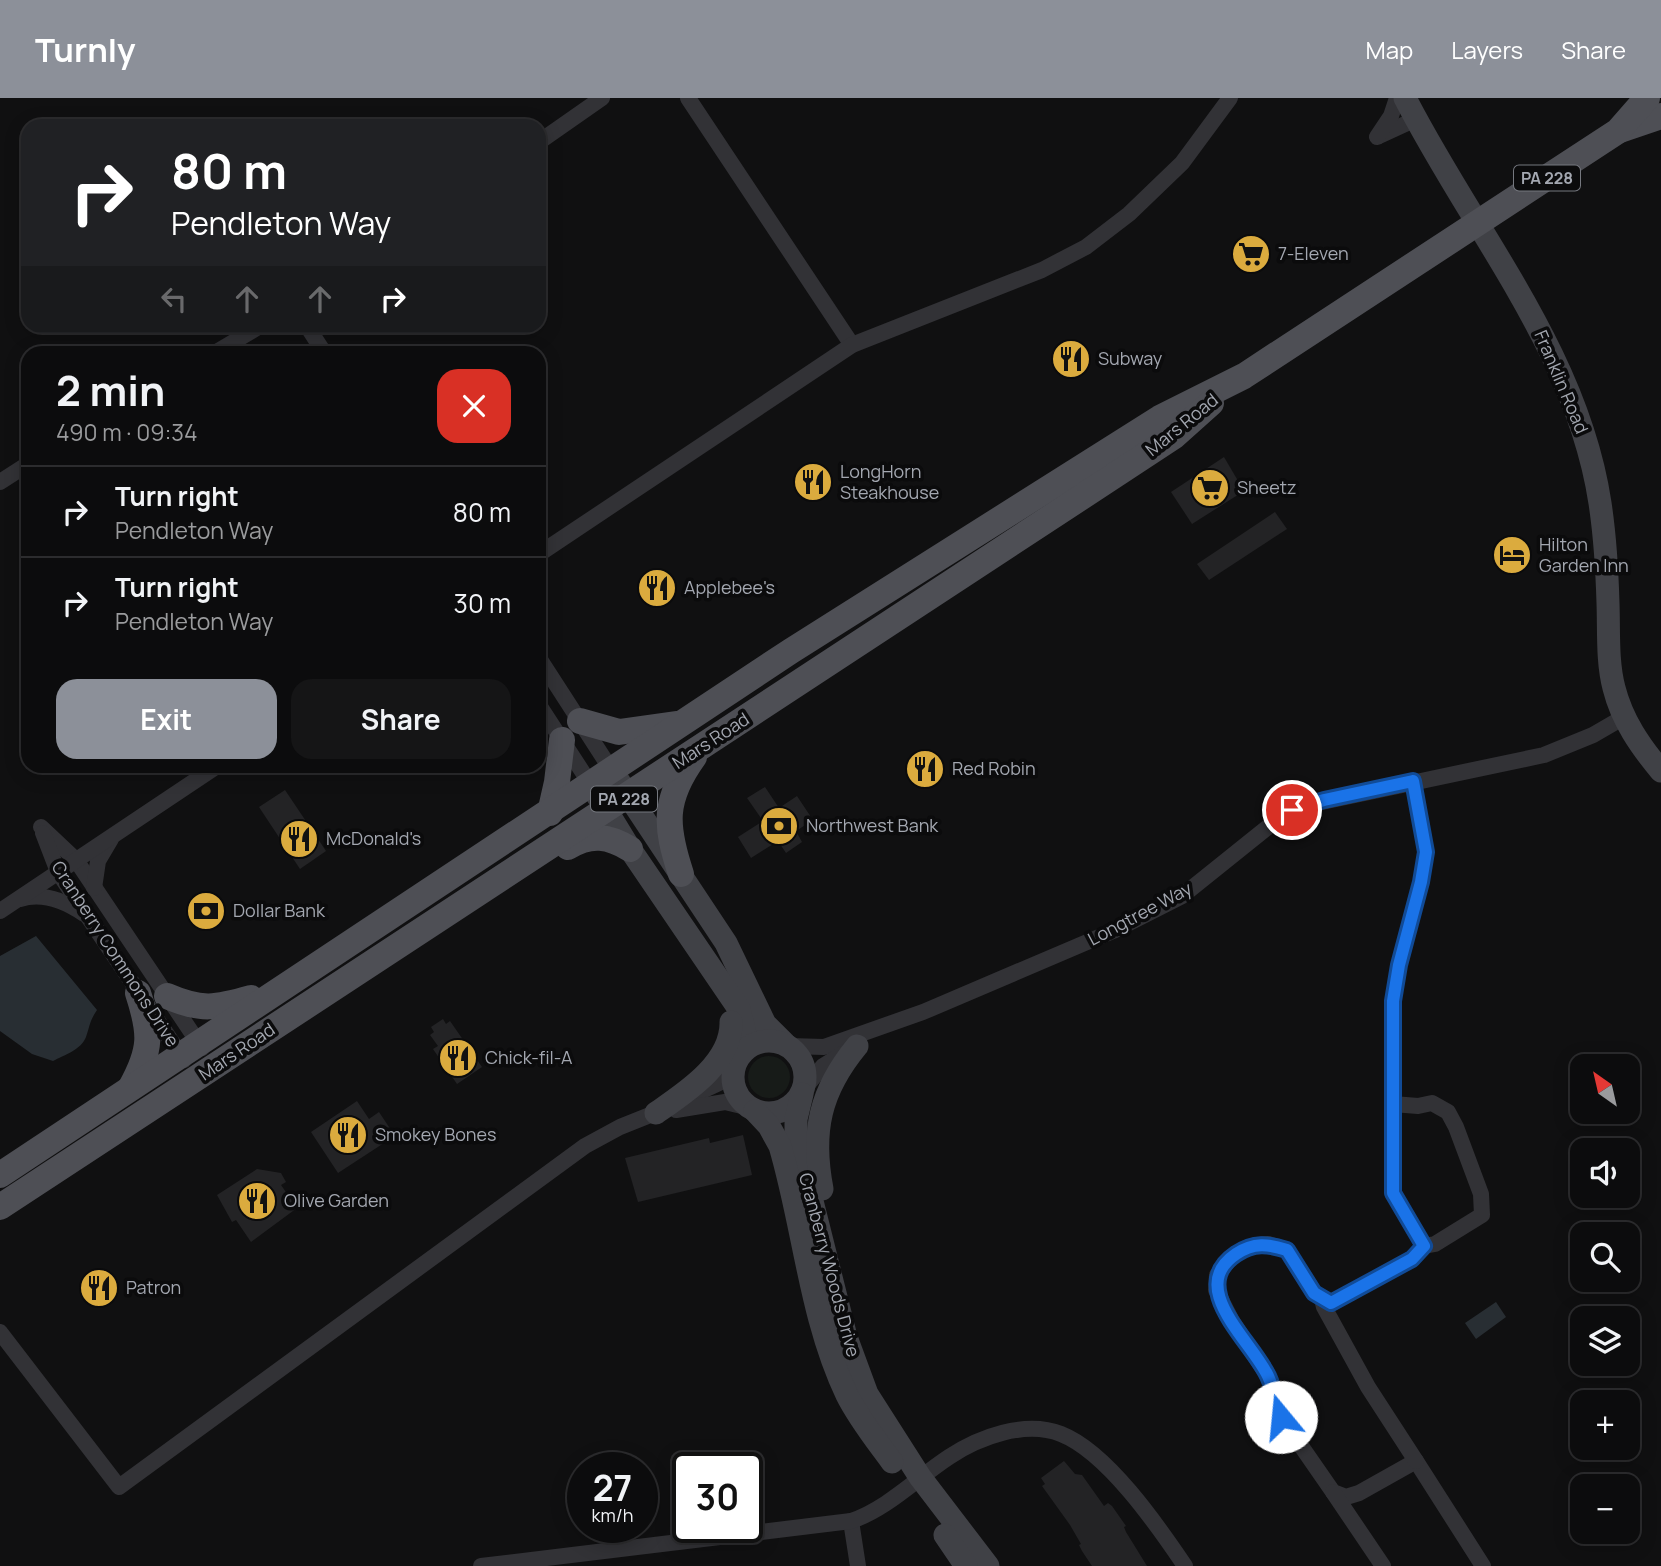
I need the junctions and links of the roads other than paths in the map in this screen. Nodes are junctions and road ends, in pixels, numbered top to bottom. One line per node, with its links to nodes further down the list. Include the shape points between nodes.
1 (602, 98): 10 (street)
2 (688, 98): 13 (street)
3 (1230, 98): 13 (street, via 1182,163 1086,247 1042,270)
4 (1397, 98): 8 (street, via 1377,137)
5 (1405, 98): 8 (street, Franklin Road)
6 (1647, 98): 9 (main road, Mars Road / PA 228)
7 (1661, 116): 9 (main road, Mars Road / PA 228)
8 (1416, 119): 11 (street, Franklin Road)
9 (1618, 131): 11 (main road, Mars Road / PA 228)
10 (546, 137)
11 (1476, 224): 15 (main road, Mars Road / PA 228); 21 (street, Franklin Road, via 1539,328 1582,425 1604,531 1614,685)
12 (248, 333): 14 (street)
13 (852, 345): 18 (street)
14 (226, 346)
15 (1239, 379): 22 (main road, Mars Road / PA 228, via 1160,418); 24 (main road, Mars Road / PA 228, via 1173,437)
16 (21, 468): 17 (street)
17 (0, 482)
18 (546, 549)
19 (546, 674): 23 (street)
20 (546, 711): 23 (street)
21 (1624, 717): 25 (street, Franklin Road); 28 (street, Longtree Way, via 1544,755)
22 (685, 722): 23 (main road, via 620,732); 27 (main road, Mars Road / PA 228)
23 (571, 731): 27 (street); 27 (street); 31 (main road)
24 (700, 748): 29 (main road, Mars Road / PA 228); 36 (main road, via 678,781 670,806 668,832)
25 (1661, 771)
26 (206, 773): 32 (street)
27 (601, 778): 29 (street); 30 (street); 31 (main road, Mars Road / PA 228)
28 (1413, 781): 46 (street, Longtree Way, via 1292,810 1182,896 1113,931); 54 (street, via 1426,852 1393,1001)
29 (629, 796): 30 (main road, Mars Road / PA 228); 36 (street)
30 (606, 810): 33 (street); 41 (main road, Mars Road / PA 228)
31 (550, 813): 43 (main road, Mars Road / PA 228)
32 (115, 834): 34 (street); 37 (street, via 98,861)
33 (630, 849): 41 (main road, via 609,838 578,841 501,890); 42 (street)
34 (76, 860): 35 (street); 35 (street, Cranberry Commons Drive, via 41,827); 37 (street, Cranberry Commons Drive)
35 (58, 872): 38 (street); 40 (street, Cranberry Commons Drive)
36 (681, 874): 47 (street, via 726,943 765,1024)
37 (94, 888): 45 (street, Cranberry Commons Drive)
38 (17, 899): 39 (street); 40 (street, via 52,898)
39 (0, 911)
40 (87, 916): 44 (street, Cranberry Commons Drive)
41 (412, 936): 51 (main road, Mars Road / PA 228)
42 (721, 986): 50 (street, via 742,1017 745,1033); 56 (street, via 730,1019 726,1048 685,1093)
43 (273, 992): 45 (main road, via 204,1008); 49 (main road, Mars Road / PA 228)
44 (138, 993): 49 (street, Cranberry Commons Drive); 52 (main road, via 147,1020 148,1045)
45 (167, 996): 49 (street, Cranberry Commons Drive)
46 (923, 1012): 47 (street, via 824,1047); 48 (street)
47 (786, 1045): 50 (street, via 770,1040 754,1044); 53 (street, via 804,1066)
48 (857, 1046): 53 (street, via 823,1066); 63 (street, via 834,1076 818,1128 819,1171 849,1306)
49 (189, 1048): 51 (street, Cranberry Commons Drive); 51 (street, Cranberry Commons Drive); 52 (main road, Mars Road / PA 228)
50 (736, 1061): 55 (street, via 734,1087); 56 (street, via 712,1088)
51 (205, 1073): 58 (main road, Mars Road / PA 228)
52 (131, 1088): 57 (main road, Mars Road / PA 228)
53 (803, 1091): 55 (street, via 793,1105 780,1112); 59 (street, Cranberry Woods Drive, via 795,1129)
54 (1393, 1104): 60 (street, via 1393,1193); 60 (street, via 1432,1103 1448,1112 1481,1194 1482,1215)
55 (753, 1110): 56 (street, via 725,1102); 59 (street, Cranberry Woods Drive, via 769,1125 780,1146)
56 (656, 1113): 62 (street, via 585,1146 119,1487)
57 (0, 1175)
58 (0, 1208)
59 (809, 1222): 63 (street, Cranberry Woods Drive); 65 (street, Cranberry Woods Drive, via 823,1327 842,1383 864,1424)
60 (1424, 1246): 61 (street, via 1412,1259 1372,1283 1331,1303)
61 (1322, 1299): 64 (street, via 1354,1364); 66 (street, via 1287,1250 1268,1244 1241,1251 1217,1275 1216,1290 1268,1376 1281,1417)
62 (0, 1332)
63 (852, 1357): 65 (street, Cranberry Woods Drive)
64 (1416, 1461): 66 (street, via 1359,1493 1346,1497); 74 (street)
65 (914, 1481): 67 (street, via 877,1509); 70 (street, Cranberry Woods Drive); 71 (street, Cranberry Woods Drive); 72 (street, via 987,1437 1025,1430 1061,1434 1091,1452 1131,1494)
66 (1333, 1492): 73 (street)
67 (851, 1521): 68 (street); 69 (street)
68 (481, 1566)
69 (858, 1566)
70 (967, 1566)
71 (988, 1566)
72 (1185, 1566)
73 (1383, 1566)
74 (1483, 1566)

